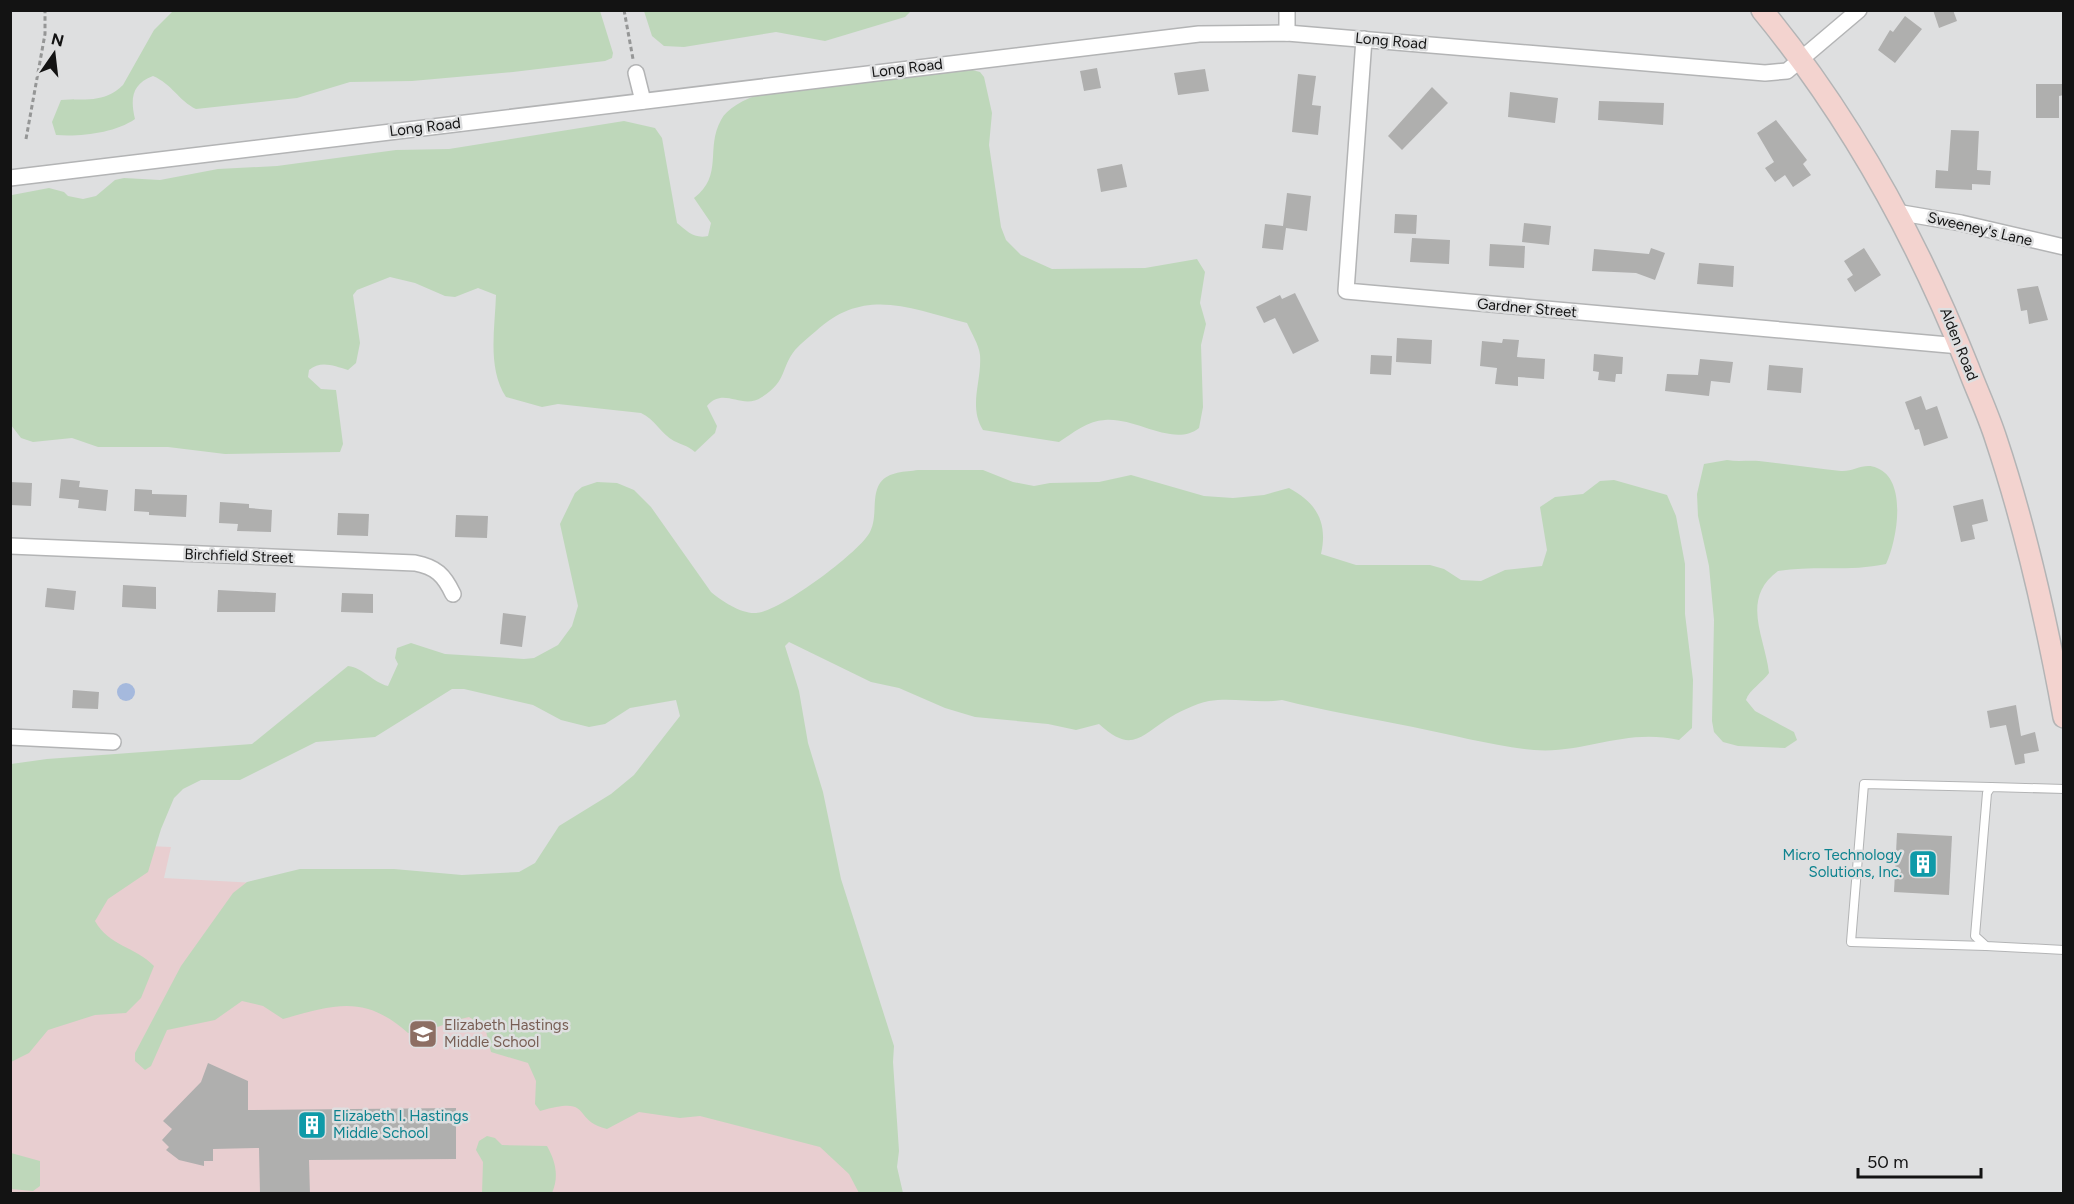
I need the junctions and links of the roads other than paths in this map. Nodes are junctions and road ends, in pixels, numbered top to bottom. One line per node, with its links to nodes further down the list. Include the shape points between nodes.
1 (1287, 10): 4 (street)
2 (1762, 10): 6 (main road, Alden Road)
3 (1859, 10): 6 (street, Long Road)
4 (1287, 33): 5 (street, Long Road); 8 (street, Long Road, via 1157,38)
5 (1364, 39): 6 (street, Long Road, via 1766,74 1787,71); 12 (street, Gardner Street, via 1346,291)
6 (1803, 60): 10 (main road, Alden Road)
7 (636, 73): 8 (street)
8 (643, 101): 9 (street, Long Road)
9 (10, 178)
10 (1896, 212): 11 (street, Sweeney's Lane, via 1961,222); 12 (main road, Alden Road, via 1939,293)
11 (2064, 248)
12 (1960, 346): 15 (main road, Alden Road, via 1996,437)
13 (10, 546): 14 (street, Birchfield Street, via 415,563 440,572)
14 (453, 594)
15 (2058, 661): 16 (main road, Alden Road)
16 (2064, 717)
17 (10, 737): 18 (street)
18 (113, 742)
19 (1991, 788): 20 (lane); 21 (lane, via 1985,799 1976,936); 21 (lane, via 1864,784 1851,942)
20 (2064, 789)
21 (1986, 946): 22 (lane)
22 (2064, 950)

